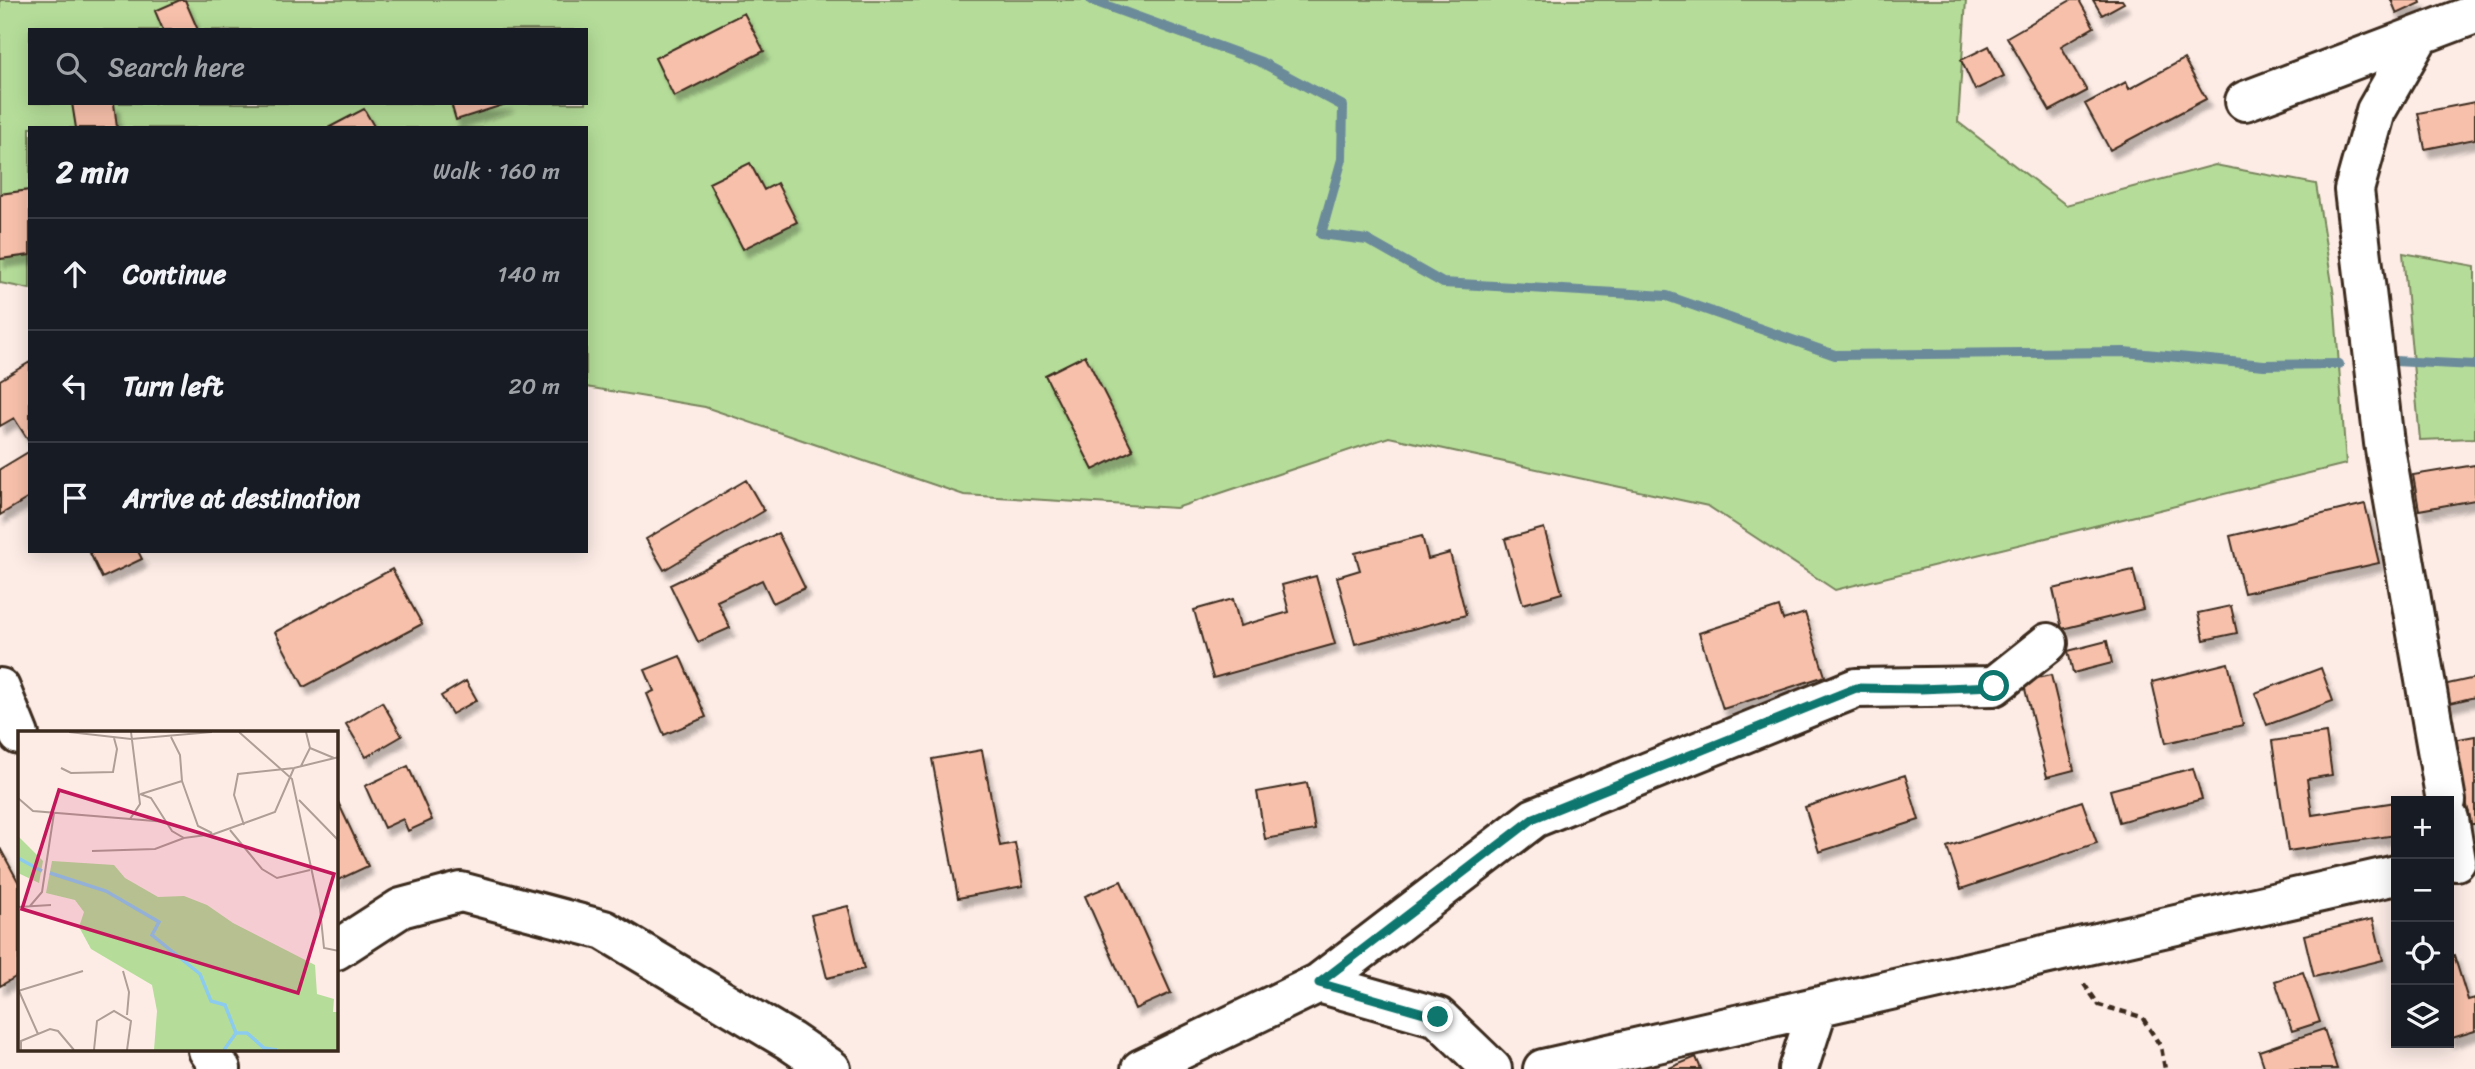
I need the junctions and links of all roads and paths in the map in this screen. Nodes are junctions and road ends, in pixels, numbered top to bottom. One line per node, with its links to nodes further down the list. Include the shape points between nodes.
1 (2475, 14): 2 (street)
2 (2419, 36): 3 (street); 7 (street, via 2376,111 2354,190 2384,443)
3 (2245, 101)
4 (2048, 643): 13 (street, via 1994,686 1856,688 1534,818)
5 (0, 688): 6 (street)
6 (18, 733)
7 (2445, 796)
8 (2454, 838): 9 (street)
9 (2460, 860)
10 (2391, 876): 12 (street)
11 (338, 949): 17 (street, via 401,908 461,892 604,930)
12 (2060, 951): 14 (street); 22 (path, via 2099,1005 2142,1017 2161,1047)
13 (1319, 983): 18 (street); 19 (street, via 1438,1017)
14 (1818, 1007): 20 (street); 21 (street)
15 (209, 1052): 16 (street)
16 (221, 1069)
17 (831, 1069)
18 (1141, 1069)
19 (1492, 1069)
20 (1543, 1069)
21 (1798, 1069)
22 (2165, 1069)

